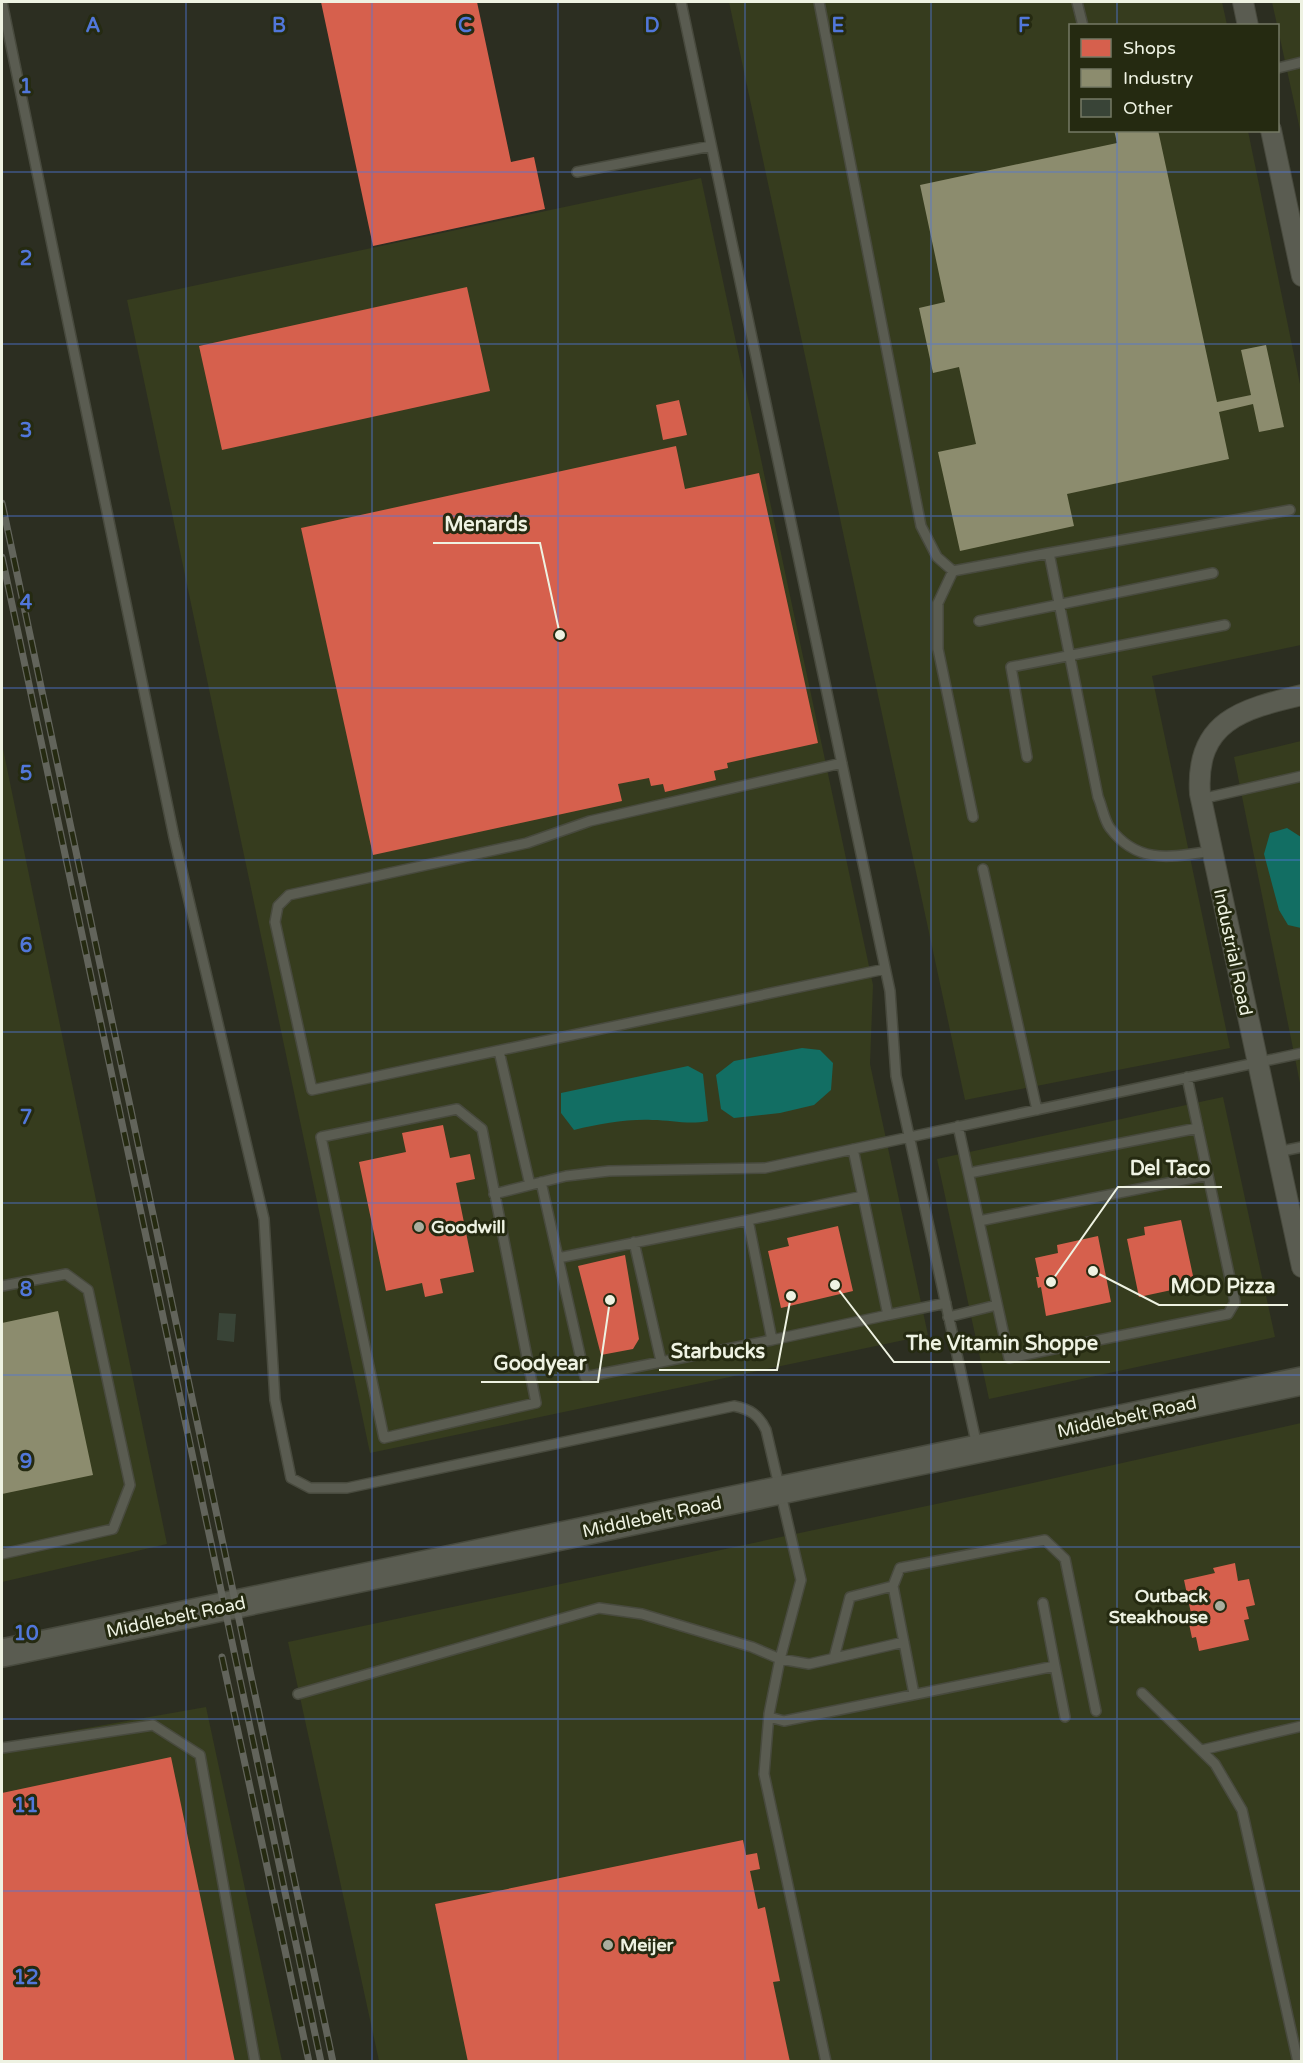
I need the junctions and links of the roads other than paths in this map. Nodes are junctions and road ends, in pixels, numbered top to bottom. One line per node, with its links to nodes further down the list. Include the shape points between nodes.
1 (2, 2): 62 (lane, via 172,825 264,1219 275,1400 291,1478 310,1488 347,1488 734,1406 752,1411 762,1423)
2 (681, 2): 11 (lane)
3 (819, 2): 16 (lane, via 921,526 937,556)
4 (1077, 2): 6 (lane)
5 (1243, 2): 7 (street)
6 (1082, 24)
7 (1248, 24)
8 (1302, 62): 9 (lane)
9 (1279, 68)
10 (1271, 132): 13 (street)
11 (711, 146): 12 (lane); 24 (lane)
12 (577, 172)
13 (1302, 276)
14 (1290, 510): 15 (lane)
15 (1049, 553): 16 (lane); 18 (lane)
16 (953, 571): 27 (lane, via 938,603 938,649)
17 (1213, 573): 18 (lane)
18 (1060, 605): 19 (lane); 21 (lane)
19 (979, 621)
20 (1225, 625): 21 (lane)
21 (1070, 655): 23 (lane, via 1011,667); 28 (lane, via 1098,797 1109,827 1140,854 1171,857)
22 (1302, 695): 26 (street, Industrial Road, via 1247,709 1216,729 1201,763)
23 (1027, 757)
24 (842, 763): 30 (lane); 31 (lane, via 590,821 527,843 289,894 278,906 275,922 312,1090)
25 (1302, 776): 26 (lane)
26 (1201, 799): 28 (street, Industrial Road)
27 (973, 818)
28 (1212, 851): 33 (street, Industrial Road)
29 (983, 870): 35 (lane)
30 (885, 969): 31 (lane); 38 (lane, via 896,1076)
31 (499, 1051): 45 (lane)
32 (1302, 1053): 33 (lane)
33 (1257, 1062): 34 (lane); 41 (street, Industrial Road)
34 (1187, 1077): 35 (lane); 37 (lane)
35 (1036, 1110): 36 (lane)
36 (958, 1126): 38 (lane); 42 (lane)
37 (1198, 1128): 42 (lane); 43 (lane)
38 (909, 1137): 40 (lane); 54 (lane)
39 (1302, 1147): 41 (lane)
40 (853, 1149): 44 (lane, via 765,1168 609,1171); 47 (lane)
41 (1277, 1152): 52 (street, Industrial Road)
42 (969, 1173): 49 (lane)
43 (1208, 1175): 49 (lane); 55 (lane, via 1235,1302 1228,1314 1009,1358)
44 (541, 1182): 45 (lane); 51 (lane)
45 (530, 1185): 46 (lane)
46 (494, 1194): 46 (lane, via 536,1403 384,1438 321,1137 457,1109 482,1129)
47 (863, 1196): 48 (lane); 56 (lane)
48 (748, 1220): 50 (lane); 58 (lane)
49 (979, 1221): 55 (lane)
50 (634, 1242): 51 (lane); 59 (lane)
51 (558, 1258): 59 (lane, via 585,1377)
52 (1302, 1267)
53 (2, 1286): 63 (lane, via 66,1274 88,1290 130,1485 113,1529)
54 (946, 1303): 56 (lane); 57 (lane)
55 (997, 1305): 57 (lane)
56 (888, 1315): 58 (lane)
57 (948, 1317): 61 (lane)
58 (772, 1340): 59 (lane)
59 (661, 1361)
60 (1302, 1381): 61 (main road, Middlebelt Road)
61 (978, 1448): 62 (main road, Middlebelt Road)
62 (779, 1490): 67 (main road, Middlebelt Road); 69 (lane, via 801,1580)
63 (2, 1554)
64 (893, 1586): 66 (lane); 68 (lane, via 850,1597); 74 (lane, via 900,1568 1045,1540 1065,1559)
65 (1043, 1603): 70 (lane)
66 (904, 1642): 68 (lane); 73 (lane)
67 (2, 1653)
68 (834, 1658): 69 (lane, via 809,1664)
69 (780, 1659): 72 (lane, via 642,1614 599,1608); 75 (lane)
70 (1055, 1666): 73 (lane); 76 (lane)
71 (1142, 1693): 79 (lane)
72 (298, 1694)
73 (914, 1694): 75 (lane, via 784,1721)
74 (1096, 1710)
75 (769, 1717): 82 (lane, via 764,1774)
76 (1065, 1717)
77 (1302, 1726): 79 (lane)
78 (2, 1748): 81 (lane, via 153,1725 200,1755)
79 (1202, 1750): 80 (lane, via 1226,1778 1242,1810)
80 (1297, 2033): 83 (lane)
81 (255, 2061)
82 (826, 2061)
83 (1298, 2061)

